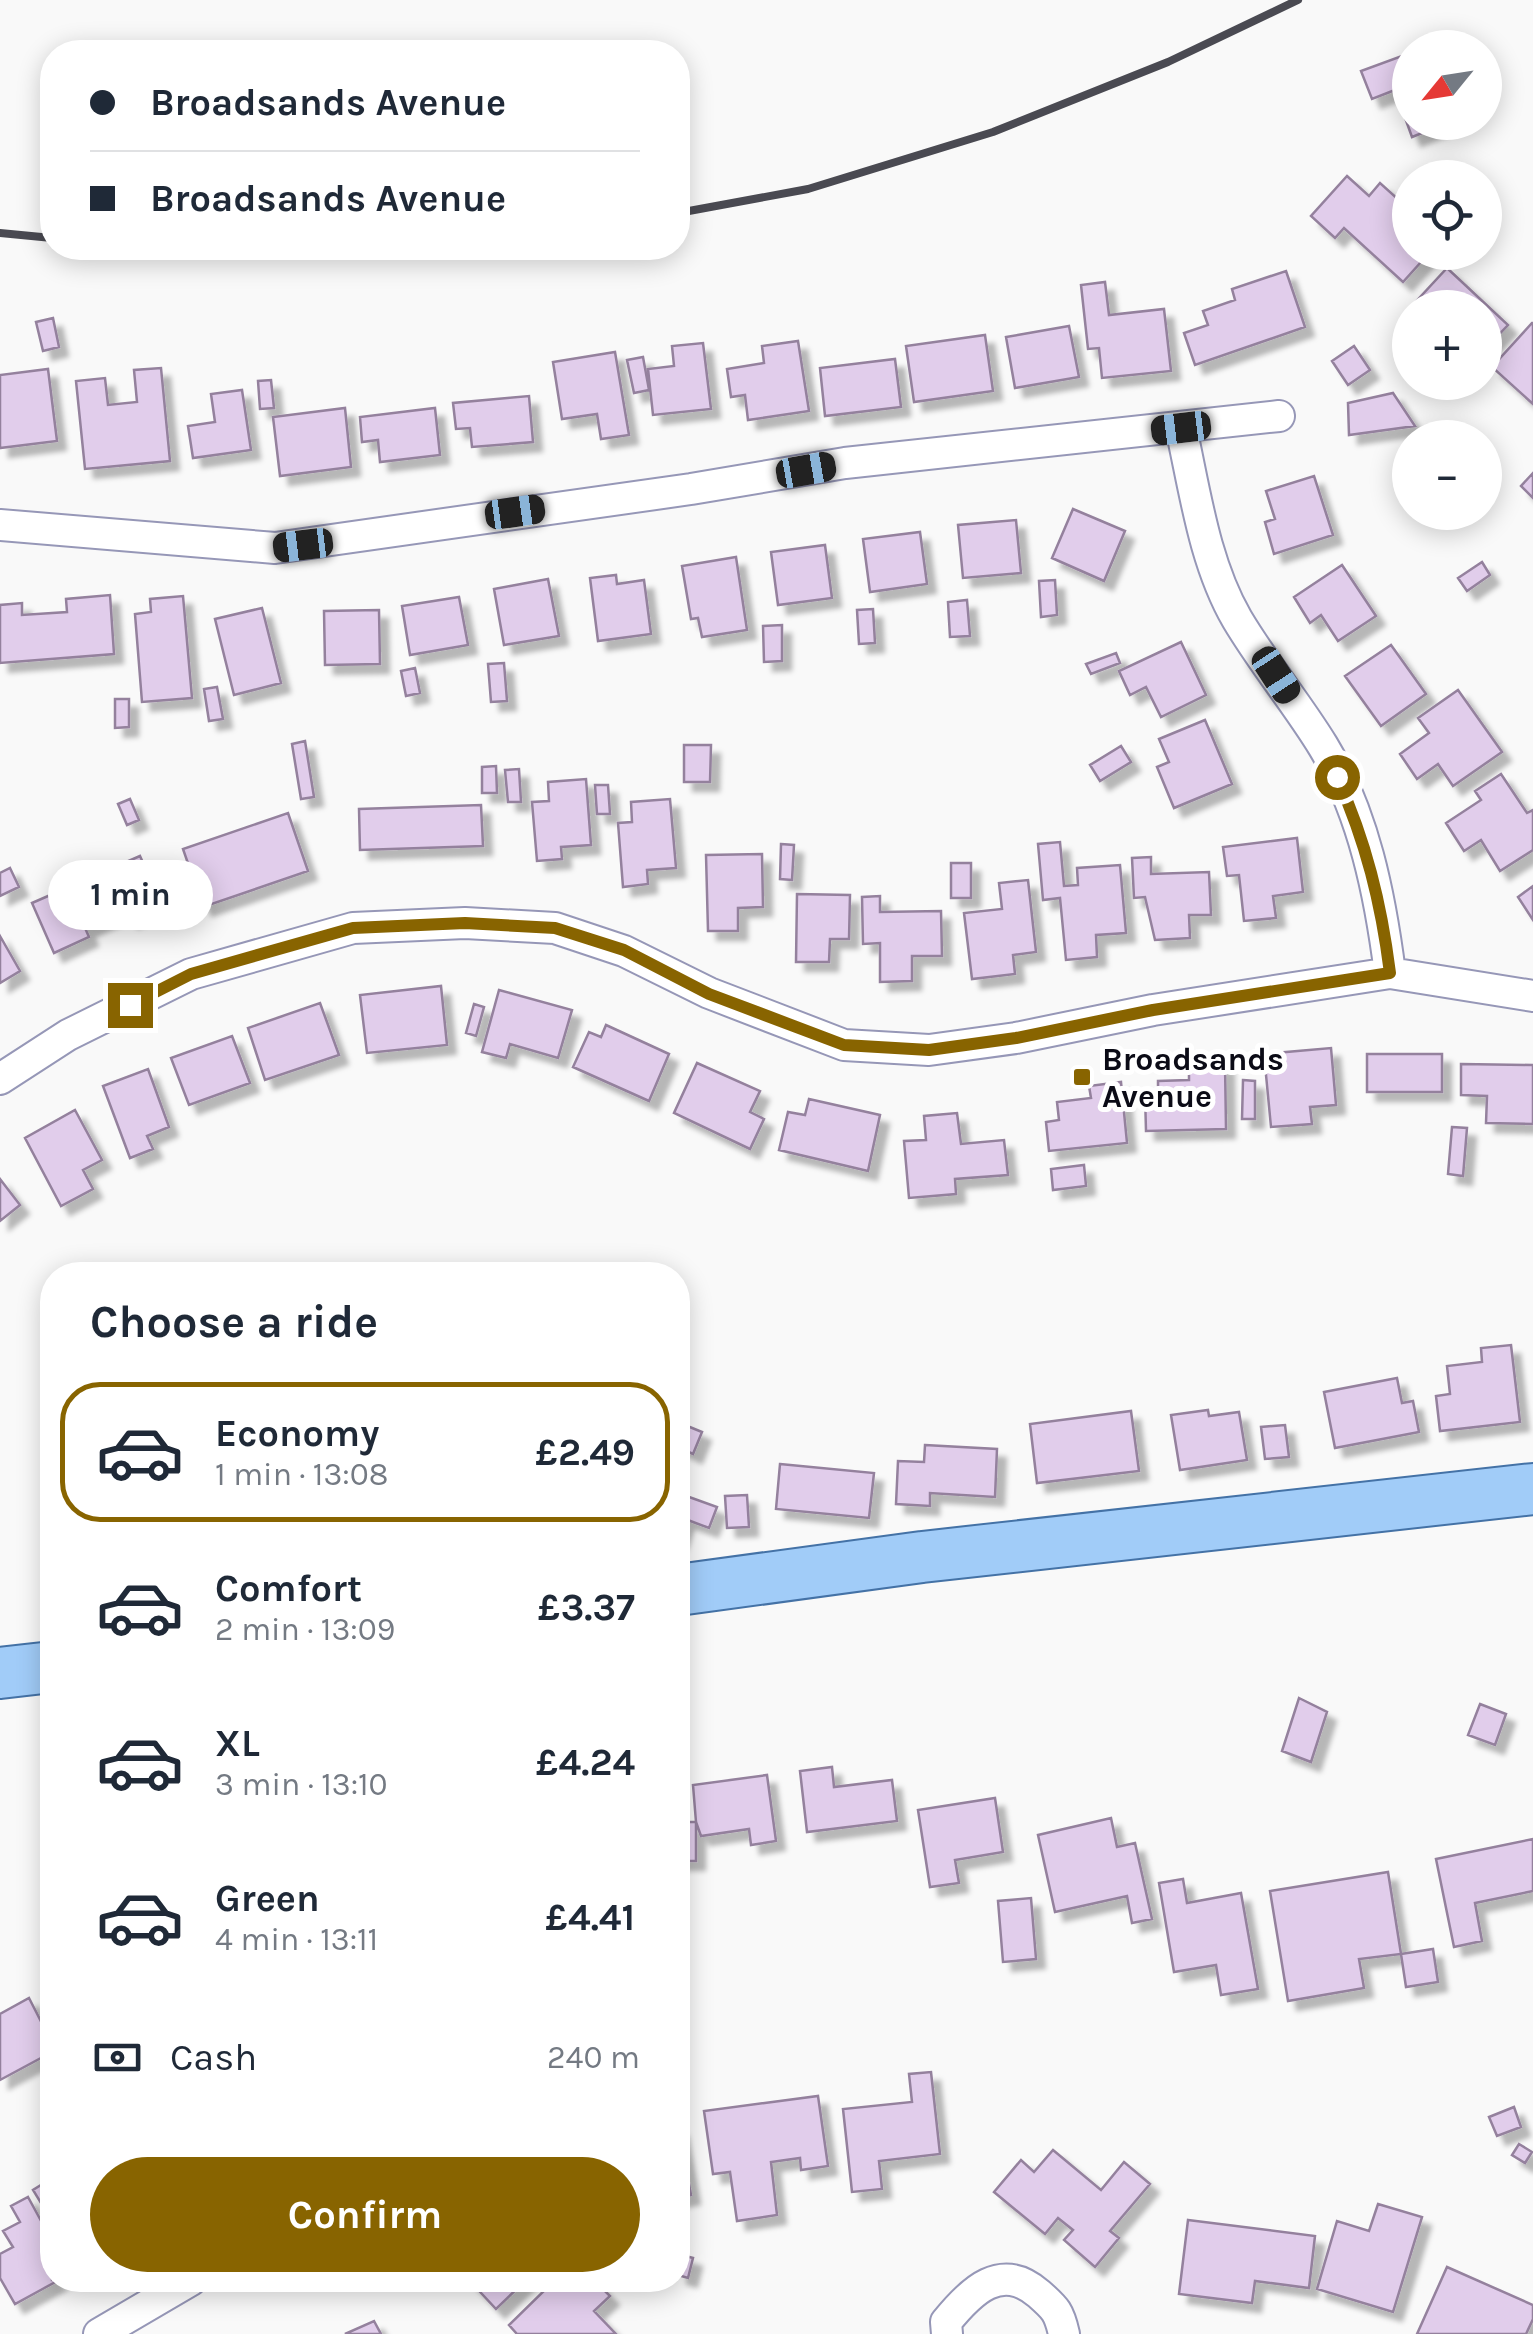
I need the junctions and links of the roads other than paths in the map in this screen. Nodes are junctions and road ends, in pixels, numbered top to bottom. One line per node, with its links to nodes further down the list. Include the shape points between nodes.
1 (1279, 416): 2 (street)
2 (1181, 428): 3 (street, via 845,463 275,548); 4 (street, via 1208,549 1236,617 1325,750 1361,831)
3 (0, 525)
4 (1390, 973): 5 (street); 6 (street, via 929,1050 844,1045 709,994 624,950 555,928 353,928 191,974 68,1035)
5 (1533, 996)
6 (0, 1079)
7 (1533, 1489): 8 (main road)
8 (690, 1588)
9 (40, 1668): 10 (main road)
10 (0, 1673)
11 (170, 2292): 12 (street)
12 (99, 2334)
13 (946, 2334): 14 (street, via 946,2322 967,2296 994,2280 1024,2281 1058,2311)
14 (1064, 2334)

